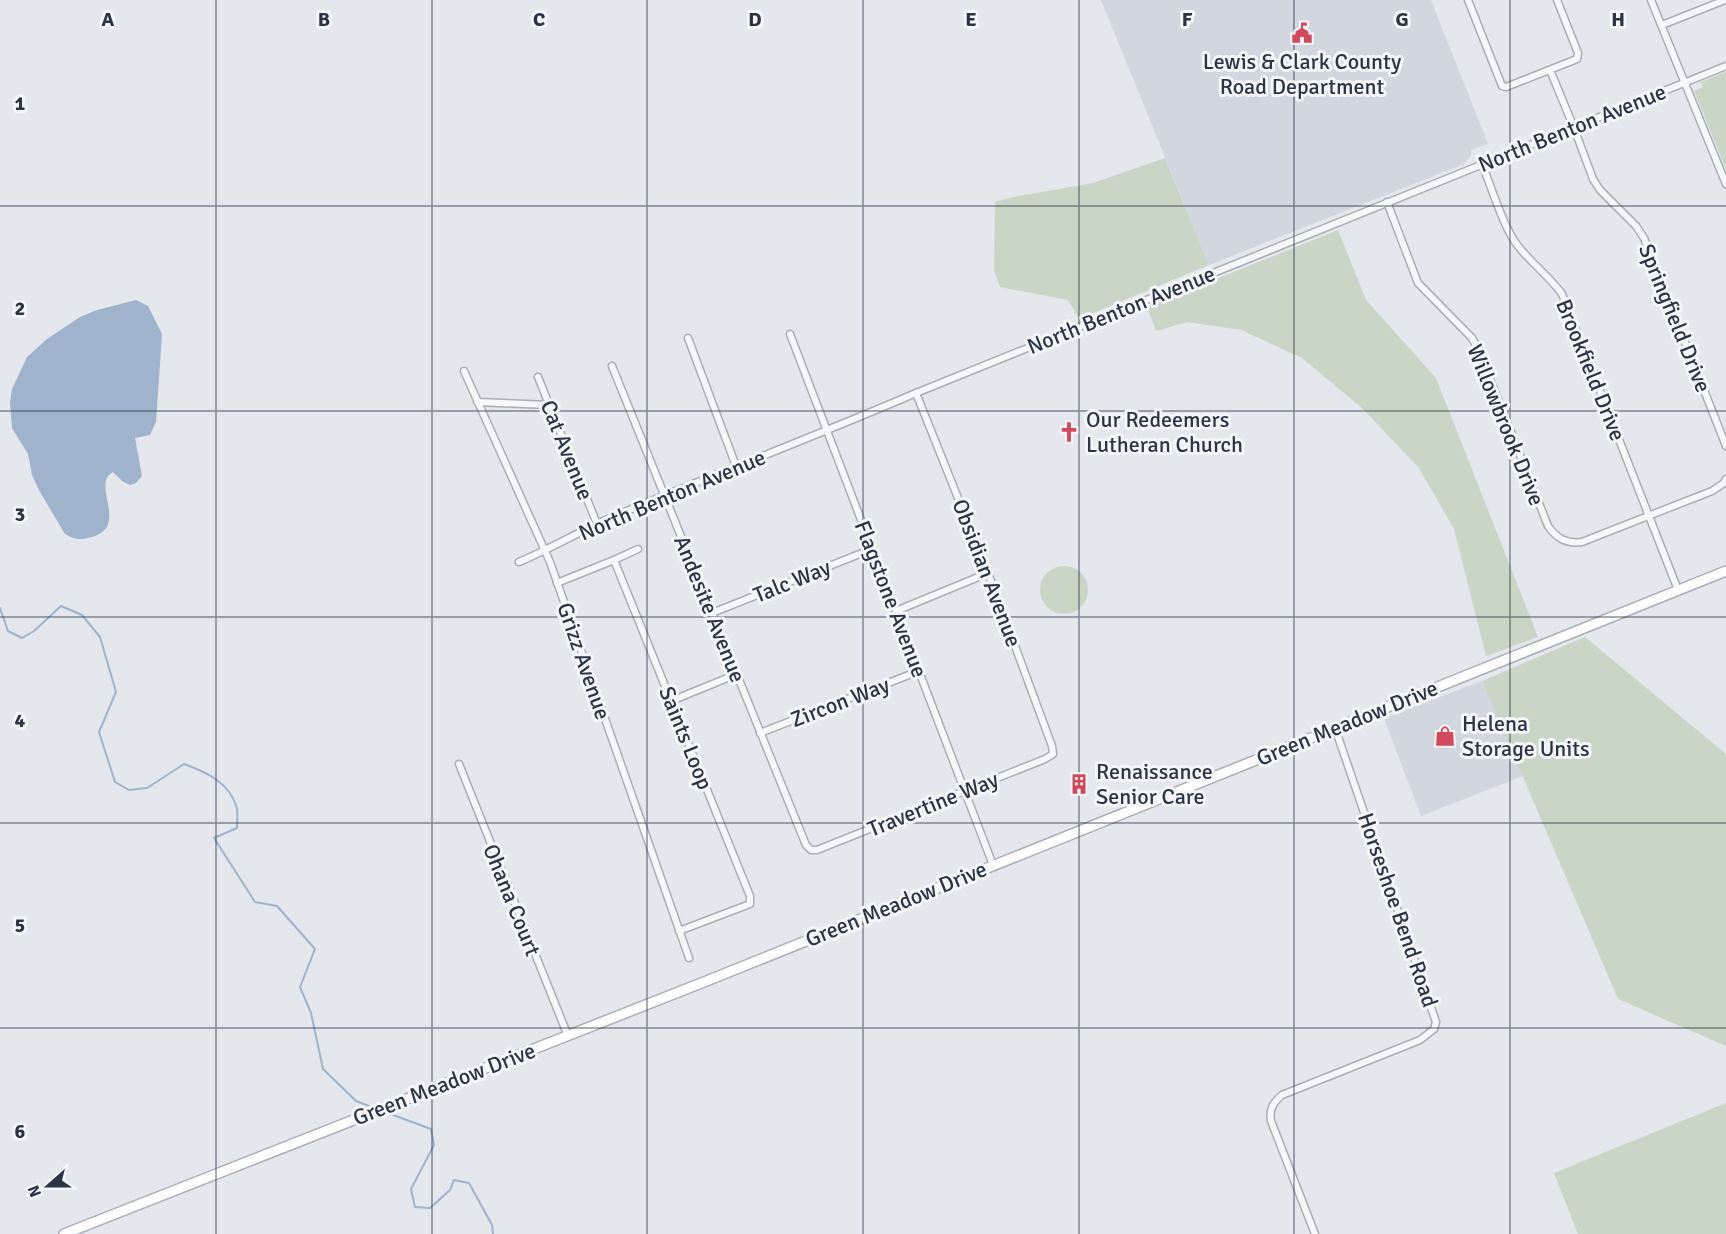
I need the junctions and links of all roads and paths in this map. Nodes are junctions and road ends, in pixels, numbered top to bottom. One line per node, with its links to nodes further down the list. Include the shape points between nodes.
1 (1468, 0): 7 (street, via 1502,86)
2 (1557, 0): 7 (street, via 1578,57)
3 (1652, 0): 5 (street)
4 (1725, 0): 5 (street)
5 (1662, 25): 8 (street)
6 (1726, 66): 8 (street, North Benton Avenue)
7 (1550, 70): 9 (street, Springfield Drive)
8 (1685, 82): 9 (street, North Benton Avenue); 11 (street)
9 (1574, 128): 10 (street, North Benton Avenue); 22 (street, Springfield Drive, via 1593,180 1644,238)
10 (1482, 164): 12 (street, North Benton Avenue); 26 (street, Brookfield Drive, via 1517,245 1562,294)
11 (1726, 184)
12 (1387, 202): 18 (street, North Benton Avenue); 26 (street, Willowbrook Drive, via 1418,283 1478,349 1554,535 1563,541 1582,542)
13 (790, 334): 21 (street, Flagstone Avenue)
14 (688, 338): 23 (street)
15 (612, 366): 25 (street, Andesite Avenue)
16 (464, 370): 19 (street, Grizz Avenue)
17 (538, 377): 20 (street, Cat Avenue)
18 (916, 393): 21 (street, North Benton Avenue); 34 (street, Obsidian Avenue)
19 (477, 402): 20 (street); 30 (street, Grizz Avenue)
20 (549, 405): 27 (street, Cat Avenue)
21 (827, 431): 23 (street, North Benton Avenue); 29 (street, Flagstone Avenue)
22 (1726, 446)
23 (736, 466): 25 (street, North Benton Avenue)
24 (1726, 479): 26 (street, via 1712,491)
25 (664, 495): 27 (street, North Benton Avenue); 38 (street, Andesite Avenue)
26 (1648, 516): 36 (street, Brookfield Drive)
27 (597, 524): 30 (street, North Benton Avenue)
28 (638, 549): 31 (street)
29 (872, 549): 37 (street, Flagstone Avenue); 38 (street, Talc Way)
30 (544, 552): 32 (street, North Benton Avenue); 35 (street, Grizz Avenue)
31 (614, 560): 35 (street); 41 (street, Saints Loop)
32 (519, 562)
33 (1726, 571): 36 (main road, Green Meadow Drive)
34 (988, 573): 37 (street); 44 (street, Obsidian Avenue)
35 (557, 583): 49 (street, Grizz Avenue)
36 (1678, 590): 42 (main road, Green Meadow Drive)
37 (896, 611): 39 (street, Flagstone Avenue)
38 (712, 614): 40 (street, Andesite Avenue)
39 (919, 671): 43 (street, Zircon Way); 46 (street, Flagstone Avenue)
40 (737, 674): 41 (street); 43 (street, Andesite Avenue)
41 (671, 701): 49 (street, Saints Loop, via 750,896 750,904)
42 (1335, 728): 48 (main road, Green Meadow Drive); 53 (street, Horseshoe Bend Road, via 1436,1022 1434,1029 1420,1040 1282,1095 1273,1103 1271,1121)
43 (760, 733): 47 (street, Andesite Avenue)
44 (1053, 754): 46 (street, Travertine Way)
45 (459, 764): 51 (street, Ohana Court)
46 (965, 792): 47 (street, Travertine Way); 48 (street, Flagstone Avenue)
47 (811, 850)
48 (993, 865): 51 (main road, Green Meadow Drive)
49 (679, 931): 50 (street, Grizz Avenue)
50 (689, 958)
51 (568, 1036): 52 (main road, Green Meadow Drive)
52 (64, 1234)
53 (1315, 1234)

